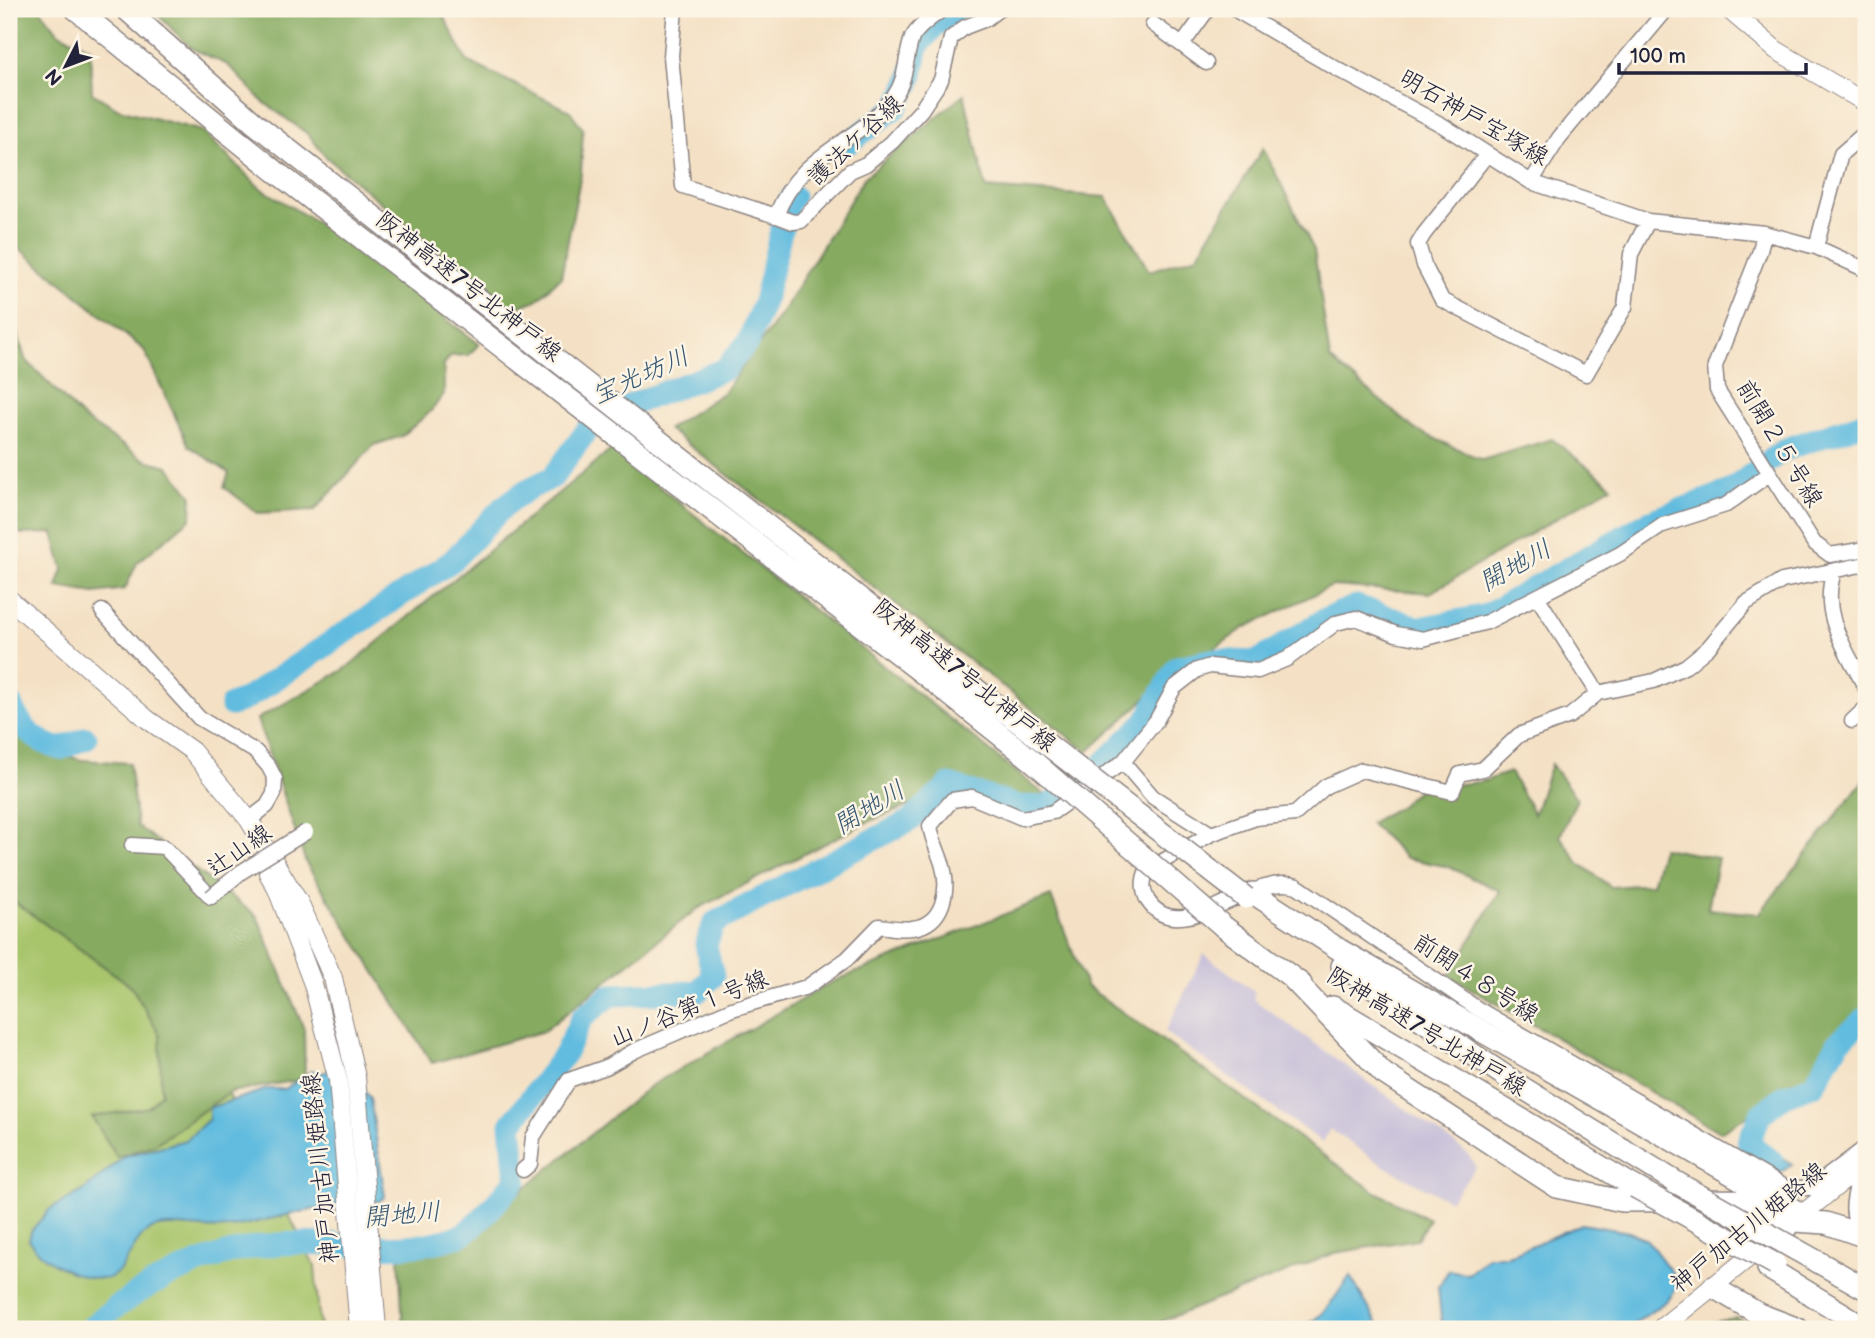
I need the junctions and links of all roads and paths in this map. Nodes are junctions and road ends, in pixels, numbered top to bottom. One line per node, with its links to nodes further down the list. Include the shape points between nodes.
1 (76, 9): 21 (highway, 阪神高速7号北神戸線, via 275,171)
2 (126, 9): 21 (highway, 阪神高速7号北神戸線)
3 (675, 9): 4 (street, via 671,56 683,186 776,216 781,201 811,162 896,94 913,36)
4 (943, 9)
5 (999, 9): 17 (street, 護法ケ谷線, via 951,38 941,80 892,142 850,171 801,221)
6 (1209, 9): 11 (street)
7 (1234, 9): 15 (street, 明石神戸宝塚線, via 1442,125)
8 (1667, 9): 16 (street, via 1559,138)
9 (1728, 9): 13 (main road, via 1776,50)
10 (1153, 24): 11 (street)
11 (1182, 45): 12 (street)
12 (1206, 63)
13 (1866, 103)
14 (1866, 132): 20 (street, via 1841,153)
15 (1486, 156): 16 (street, 明石神戸宝塚線); 18 (street, via 1423,234 1418,244 1424,265 1442,300 1586,374 1625,307 1631,254)
16 (1531, 182): 18 (street, 明石神戸宝塚線)
17 (777, 216)
18 (1648, 221): 19 (street, 明石神戸宝塚線)
19 (1764, 233): 20 (street, 明石神戸宝塚線); 23 (street, 前開２５号線, via 1715,366 1717,390)
20 (1816, 247): 22 (street, 明石神戸宝塚線)
21 (422, 270): 30 (highway, 阪神高速7号北神戸線)
22 (1866, 270)
23 (1769, 473): 24 (street, 前開２５号線, via 1815,543 1830,555); 27 (street, via 1726,505 1663,525)
24 (1866, 549)
25 (1866, 564): 26 (street)
26 (1834, 572): 31 (street, via 1827,592 1829,610); 32 (street, via 1782,581 1746,603 1708,648 1686,666 1654,681)
27 (1538, 598): 32 (street); 36 (street, via 1487,622 1423,639 1356,618 1336,623 1287,659 1258,671 1210,666 1197,670 1174,688 1156,721)
28 (9, 599): 34 (main road, 神戸加古川姫路線)
29 (102, 611): 37 (street, via 199,718 256,752 269,767 275,779 274,794)
30 (940, 674): 41 (highway, 阪神高速7号北神戸線, bridge); 42 (highway, 阪神高速7号北神戸線, bridge, via 1224,928)
31 (1866, 689)
32 (1598, 693): 39 (street, via 1570,716 1519,735 1483,769 1460,774 1452,792 1362,770 1326,786 1295,814 1256,818)
33 (1866, 709): 35 (street)
34 (147, 719): 37 (main road, 神戸加古川姫路線, via 191,751); 52 (main road, 神戸加古川姫路線, via 238,823 277,888 313,984 338,1080)
35 (1852, 721)
36 (1123, 762): 39 (street, via 1153,797); 46 (street, 山ノ谷第１号線, via 1053,812 1022,818 972,797 952,800 930,826 943,866 943,907 925,925 911,929 879,926 847,959 807,987 732,1009 569,1080 533,1137 530,1164)
37 (249, 820): 52 (main road, 神戸加古川姫路線, via 300,905 333,978 356,1077)
38 (306, 832): 40 (street, 辻山線, bridge, via 241,872 211,897 164,848)
39 (1211, 834): 43 (street, 前開４８号線, via 1147,870 1142,881 1152,906 1176,919 1283,881 1297,886 1478,1009 1786,1188 1812,1188)
40 (132, 845)
41 (1249, 896): 47 (highway); 51 (highway, 阪神高速7号北神戸線, bridge, via 1522,1088 1679,1184)
42 (1291, 977): 47 (highway, via 1383,1073 1558,1186 1622,1201 1743,1200); 49 (highway, 阪神高速7号北神戸線, bridge, via 1354,1023)
43 (1866, 1147)
44 (1866, 1162): 47 (main road, 神戸加古川姫路線)
45 (1866, 1168): 48 (highway, via 1856,1202)
46 (523, 1170)
47 (1795, 1221): 48 (highway, via 1826,1223); 50 (main road, 神戸加古川姫路線)
48 (1866, 1235)
49 (1771, 1266): 53 (highway, 阪神高速7号北神戸線); 54 (highway)
50 (1713, 1287): 57 (main road, 神戸加古川姫路線); 58 (highway, via 1759,1314)
51 (1866, 1289)
52 (366, 1293): 55 (main road, 神戸加古川姫路線); 56 (main road, 神戸加古川姫路線)
53 (1866, 1313)
54 (1866, 1328)
55 (359, 1329)
56 (377, 1329)
57 (1660, 1329)
58 (1798, 1329)

